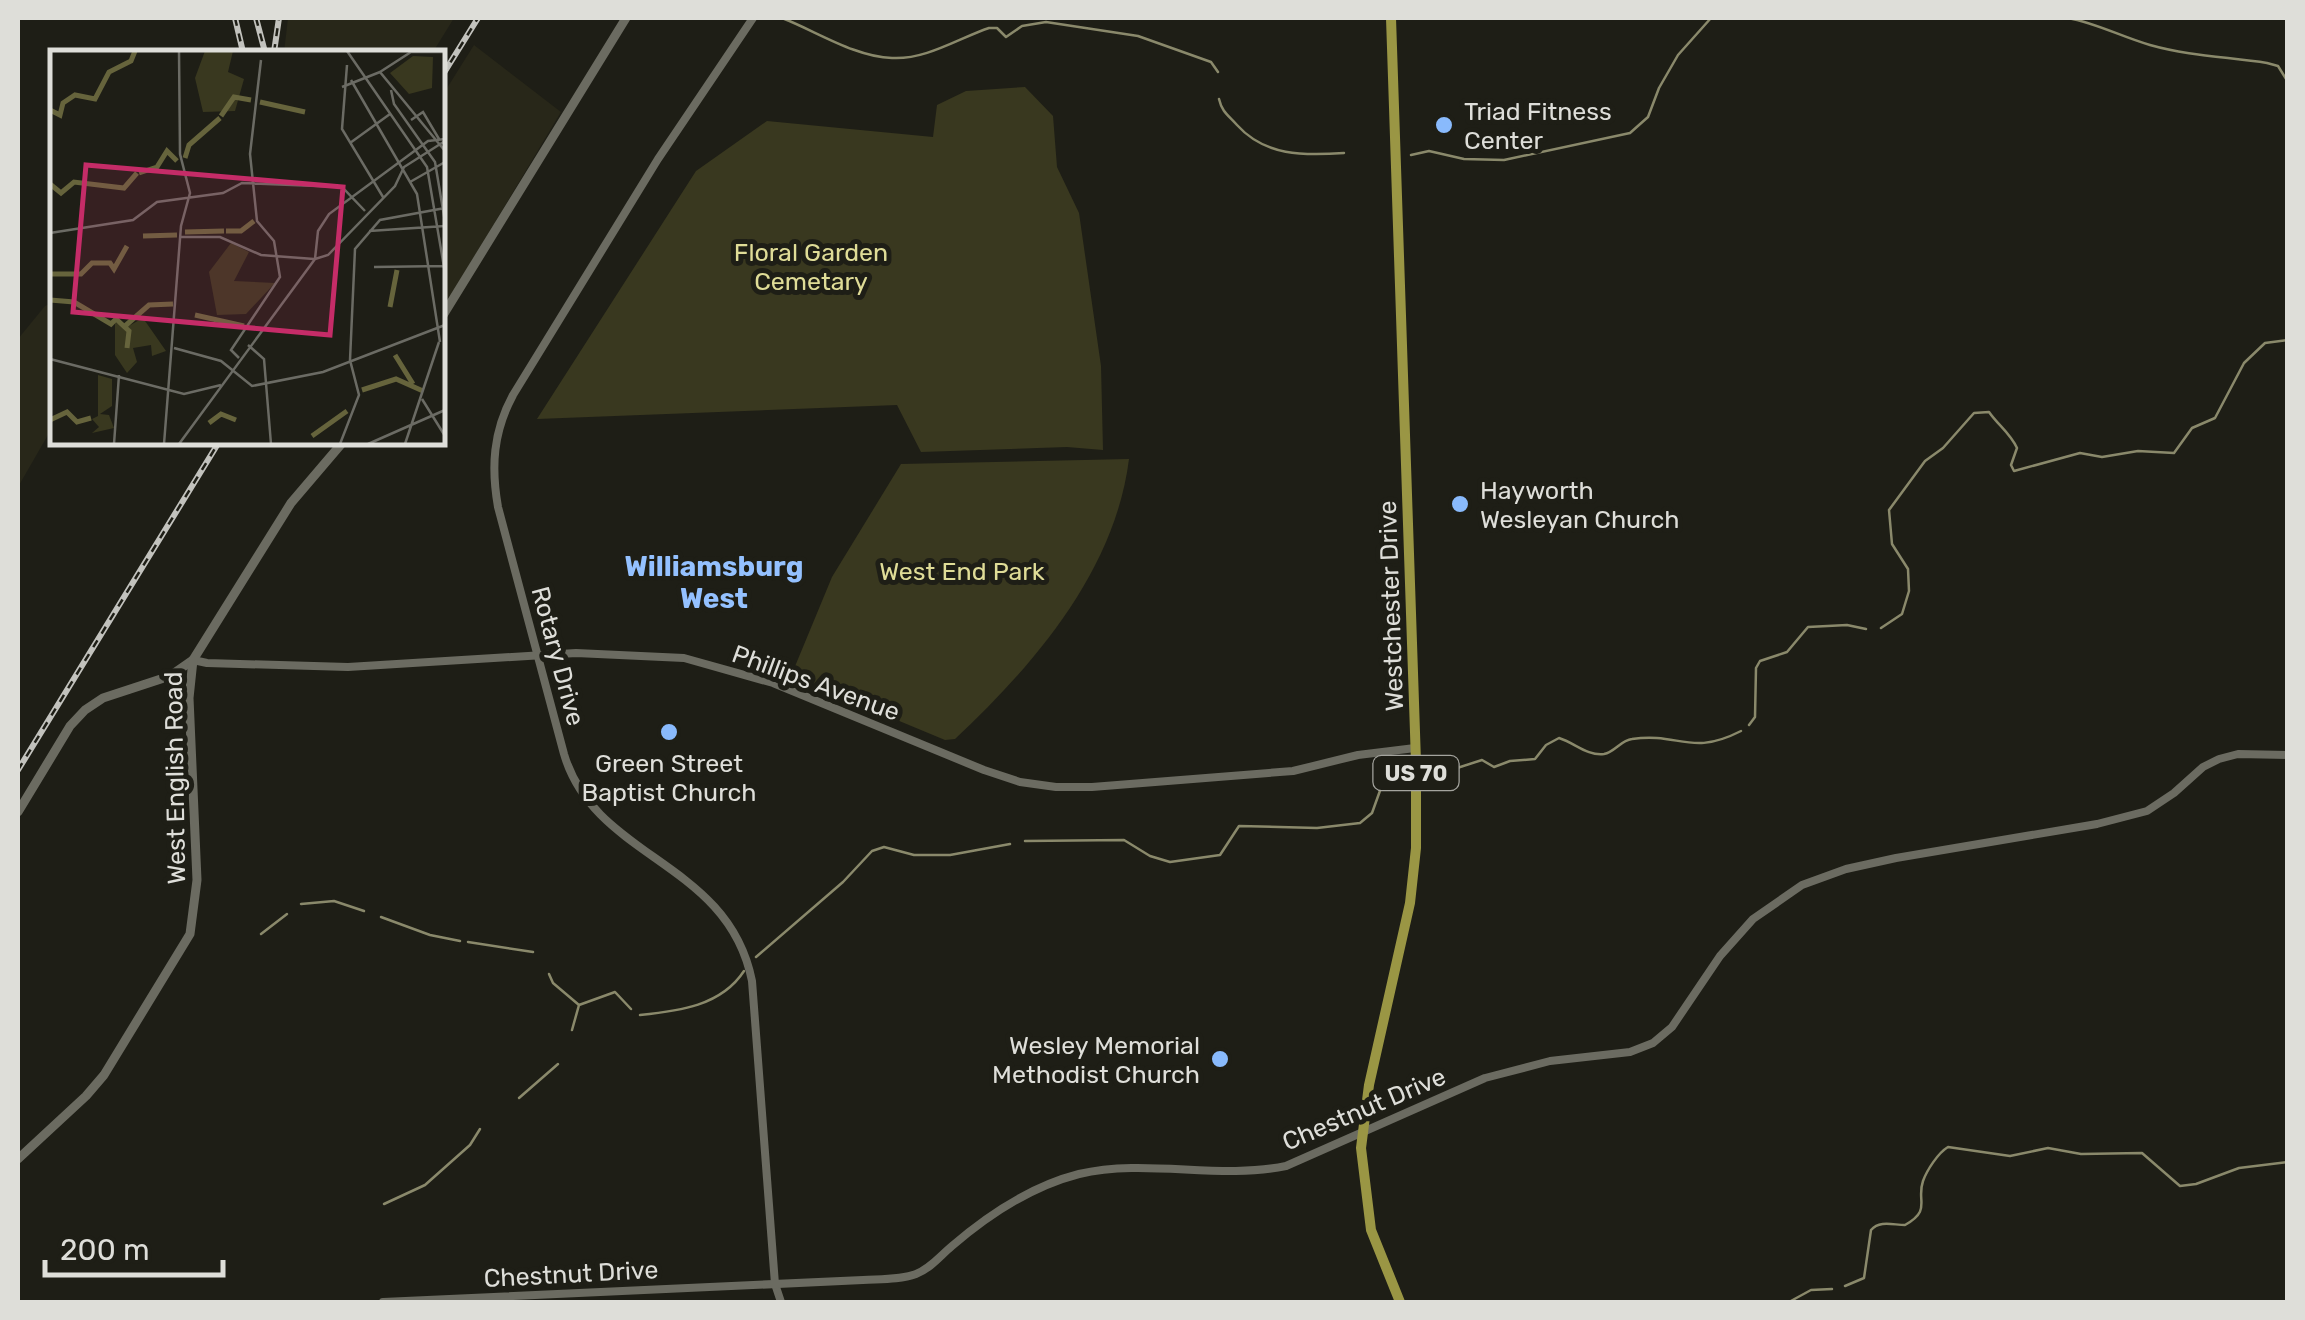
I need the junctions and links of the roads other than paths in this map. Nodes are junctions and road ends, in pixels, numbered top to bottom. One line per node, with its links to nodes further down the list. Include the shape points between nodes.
1 (626, 18): 4 (main road)
2 (753, 18): 6 (street, Rotary Drive, via 668,143 501,420 496,496)
3 (1391, 18): 10 (main road, Westchester Drive / US 70)
4 (445, 312)
5 (340, 445): 7 (main road, West English Road, via 291,504)
6 (539, 656): 7 (street, Phillips Avenue, via 348,667); 10 (street, Phillips Avenue, via 684,658 772,684 984,770 1056,787 1292,771); 15 (street, Rotary Drive, via 568,769 585,800 707,896 744,951 752,981)
7 (193, 660): 8 (main road); 9 (main road, West English Road)
8 (170, 676): 9 (main road); 12 (main road, via 84,710)
9 (189, 698): 14 (main road, West English Road, via 197,880 190,934 104,1075)
10 (1416, 748): 13 (main road, Westchester Drive / US 70, via 1410,904)
11 (2288, 755): 13 (street, Chestnut Drive, via 2219,759 2160,804 2132,815 1896,858 1802,885 1753,919 1672,1027 1652,1042 1630,1052 1505,1072)
12 (18, 812)
13 (1363, 1132): 15 (street, Chestnut Drive, via 1272,1168 1080,1174 1007,1206 917,1274); 18 (main road, Westchester Drive / US 70, via 1371,1230)
14 (18, 1159)
15 (776, 1284): 16 (street, Chestnut Drive); 17 (street, Rotary Drive)
16 (383, 1302)
17 (781, 1302)
18 (1400, 1302)

